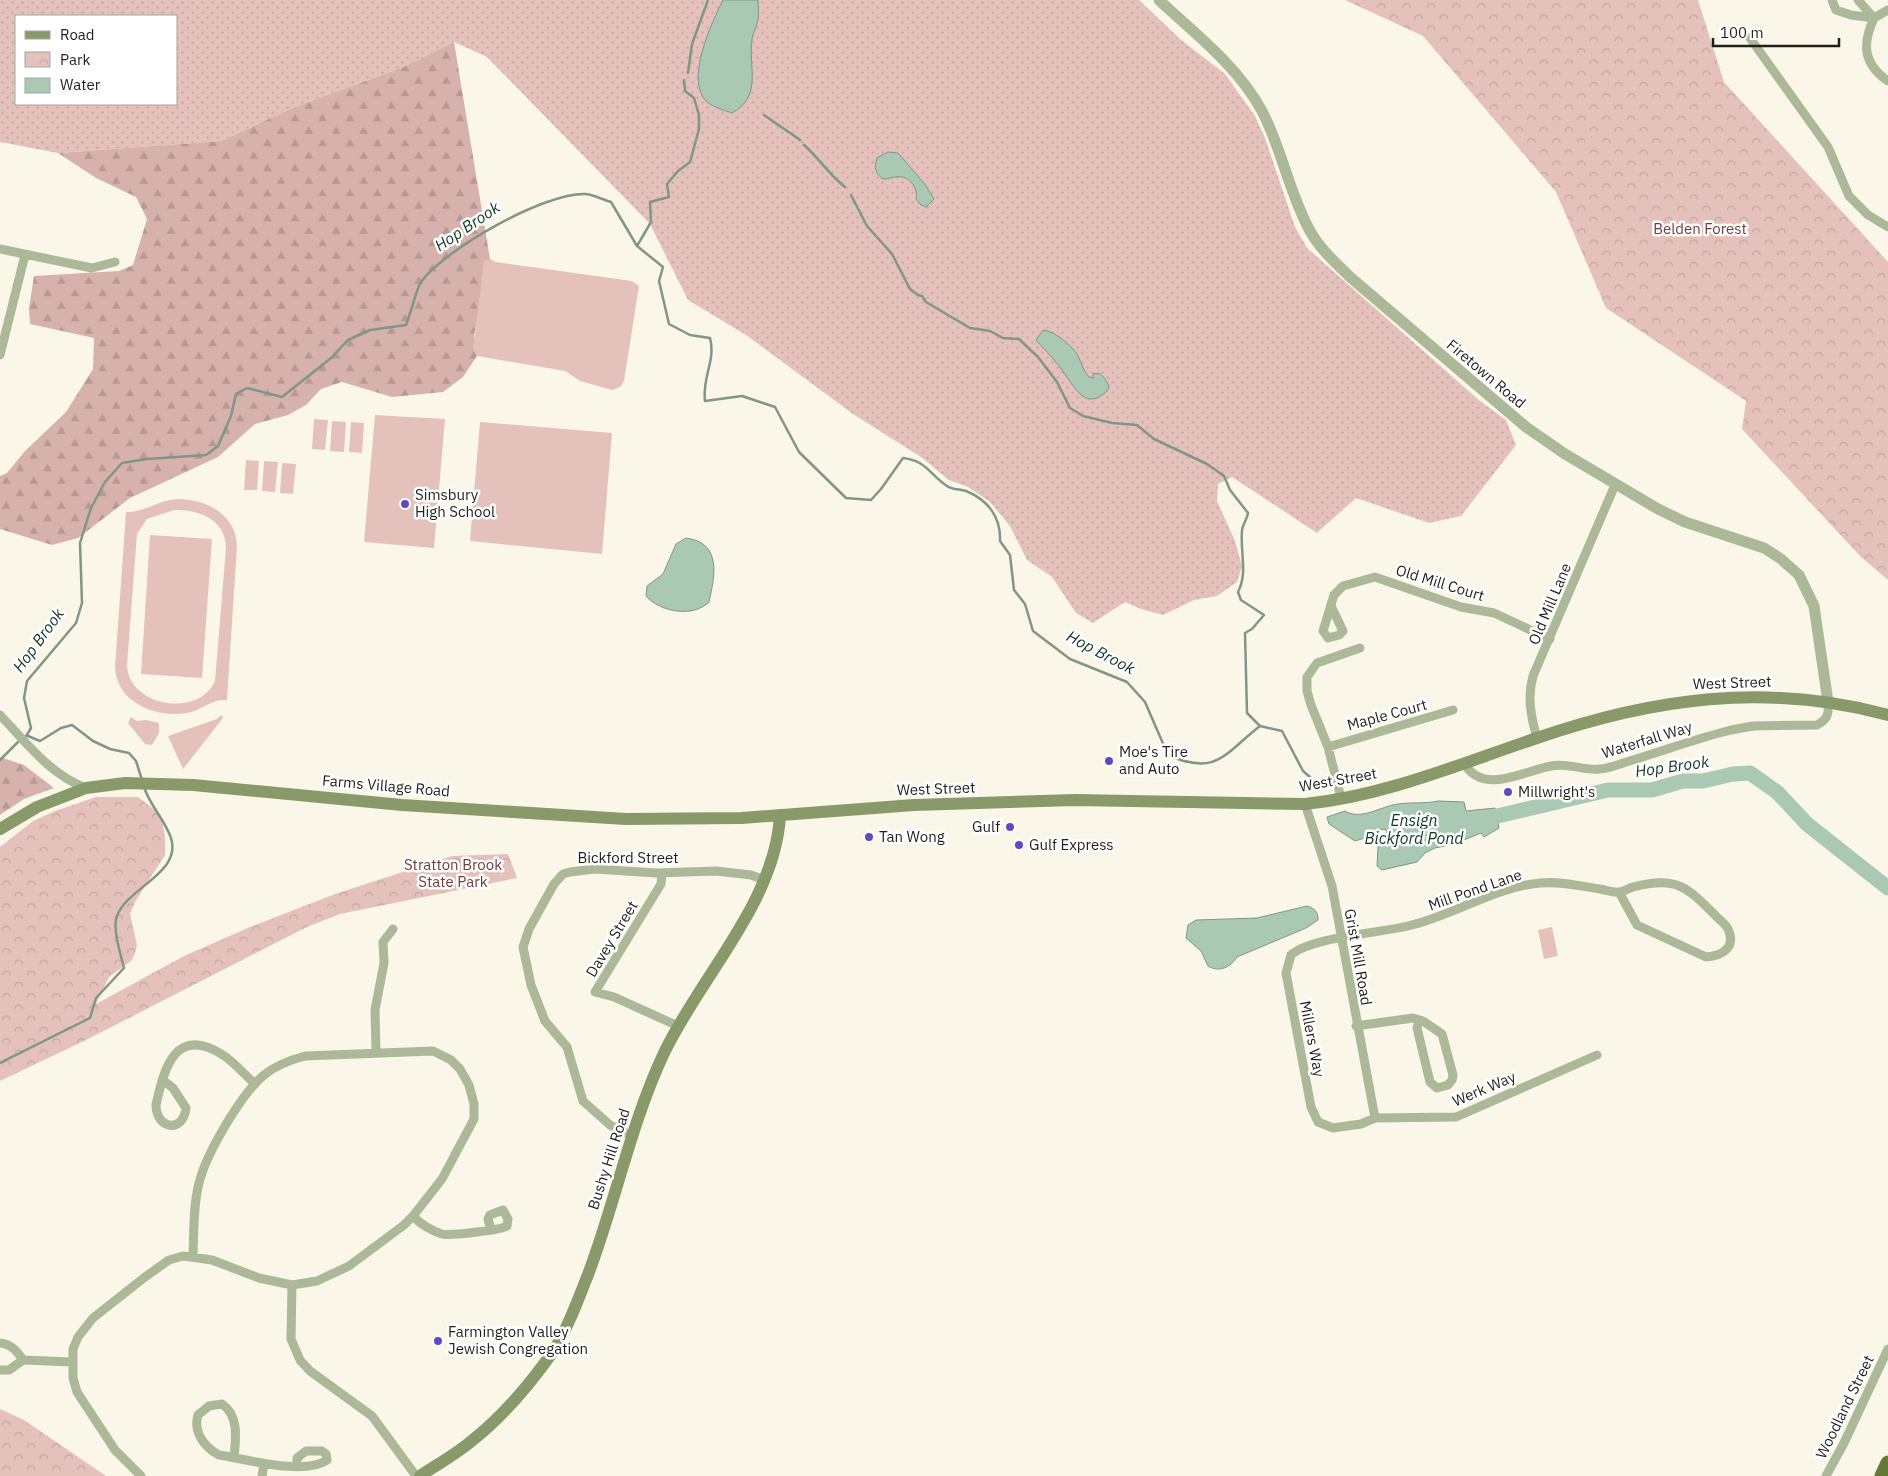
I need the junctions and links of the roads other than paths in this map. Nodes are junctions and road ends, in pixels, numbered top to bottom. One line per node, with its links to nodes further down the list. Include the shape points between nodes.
1 (1159, 0): 13 (street, Firetown Road, via 1216,53 1251,93 1273,135 1295,200 1310,232 1325,252 1526,427)
2 (1832, 0): 5 (street, via 1836,10 1851,16)
3 (1858, 0): 5 (street)
4 (1888, 10): 5 (street)
5 (1874, 18): 7 (street, via 1866,48 1875,72)
6 (1750, 38): 8 (street, via 1828,147 1849,196 1868,215)
7 (1888, 81)
8 (1888, 226)
9 (0, 249): 10 (street)
10 (25, 256): 11 (street, via 92,268); 12 (street)
11 (115, 262)
12 (0, 355)
13 (1616, 485): 15 (street, Old Mill Lane); 17 (street, Firetown Road, via 1685,522 1764,548 1799,576 1814,606)
14 (1331, 606): 15 (street, Old Mill Court, via 1334,595 1343,586 1374,577 1461,607 1494,613)
15 (1550, 639): 21 (street, Old Mill Lane, via 1529,689)
16 (1360, 648): 22 (street, via 1317,663 1307,677 1311,705)
17 (1828, 702): 20 (main road, West Street); 21 (main road, West Street, via 1743,697 1693,700 1597,719); 23 (street, Waterfall Way, via 1829,714 1817,725 1732,730 1600,769 1568,764 1501,779 1473,775)
18 (1453, 710): 22 (street, Maple Court)
19 (0, 715): 24 (street, via 68,781)
20 (1888, 715)
21 (1537, 738): 23 (main road, West Street)
22 (1328, 747): 25 (street)
23 (1464, 763): 25 (main road, West Street)
24 (86, 788): 27 (main road, Farms Village Road, via 151,783 402,805 626,819 728,819); 28 (main road, Farms Village Road, via 37,807)
25 (1341, 798): 26 (main road, West Street)
26 (1305, 804): 27 (main road, West Street, via 1075,800 914,805); 33 (street, Grist Mill Road, via 1332,886)
27 (780, 815): 30 (main road, Bushy Hill Road, via 779,834)
28 (0, 829)
29 (662, 873): 30 (street, Bickford Street, via 716,871); 35 (street, Davey Street, via 661,884 595,992 614,997); 42 (street, Bickford Street, via 595,869 563,874 529,929 523,947 530,985 545,1021 567,1047 583,1101 610,1125)
30 (765, 880): 35 (main road, Bushy Hill Road)
31 (1618, 892): 31 (street, Mill Pond Lane, via 1637,925 1706,957 1725,953 1729,946 1728,928 1684,886 1658,882); 33 (street, Mill Pond Lane, via 1539,883 1507,890 1418,923)
32 (393, 929): 37 (street, via 384,942 384,963 375,1010)
33 (1342, 939): 36 (street, Grist Mill Road); 41 (street, Millers Way, via 1297,950 1287,963 1298,1040 1311,1107 1318,1122 1333,1128 1361,1124)
34 (1419, 1020): 34 (street, via 1442,1034 1446,1041 1452,1080 1442,1088 1430,1082 1417,1028); 36 (street, via 1402,1018)
35 (678, 1026): 42 (main road, Bushy Hill Road, via 655,1073)
36 (1356, 1026): 41 (street, Grist Mill Road)
37 (376, 1052): 40 (street, via 305,1056 265,1074); 43 (street, via 433,1051 451,1060 468,1085 474,1104 474,1119 442,1179)
38 (1597, 1055): 41 (street, Werk Way, via 1456,1117)
39 (164, 1081): 39 (street, via 158,1094 156,1112 166,1125 179,1124 186,1108 173,1088); 40 (street, via 175,1052 193,1044 222,1054)
40 (255, 1084): 45 (street, via 220,1136 203,1169 195,1206)
41 (1375, 1118)
42 (632, 1136): 59 (main road, Bushy Hill Road, via 573,1315 552,1352 513,1403 474,1440)
43 (412, 1216): 44 (street, via 419,1223 443,1234); 46 (street, via 349,1266 317,1281)
44 (491, 1230)
45 (193, 1256): 46 (street, via 259,1278); 50 (street, via 169,1260 106,1306 78,1337)
46 (292, 1285): 58 (street, via 291,1339 300,1360 310,1371 372,1416)
47 (0, 1343): 49 (street, via 12,1348)
48 (1888, 1349): 60 (street, Woodland Street)
49 (23, 1360): 50 (street); 51 (street, via 9,1370)
50 (72, 1362): 56 (street, via 77,1392 115,1450)
51 (0, 1370)
52 (234, 1457): 52 (street, via 219,1455 200,1438 196,1421 201,1410 222,1404 232,1412 235,1422); 54 (street)
53 (1888, 1463): 61 (highway)
54 (264, 1464): 55 (street); 57 (street)
55 (297, 1466)
56 (141, 1476)
57 (262, 1476)
58 (416, 1476)
59 (420, 1476)
60 (1826, 1476)
61 (1882, 1476)

